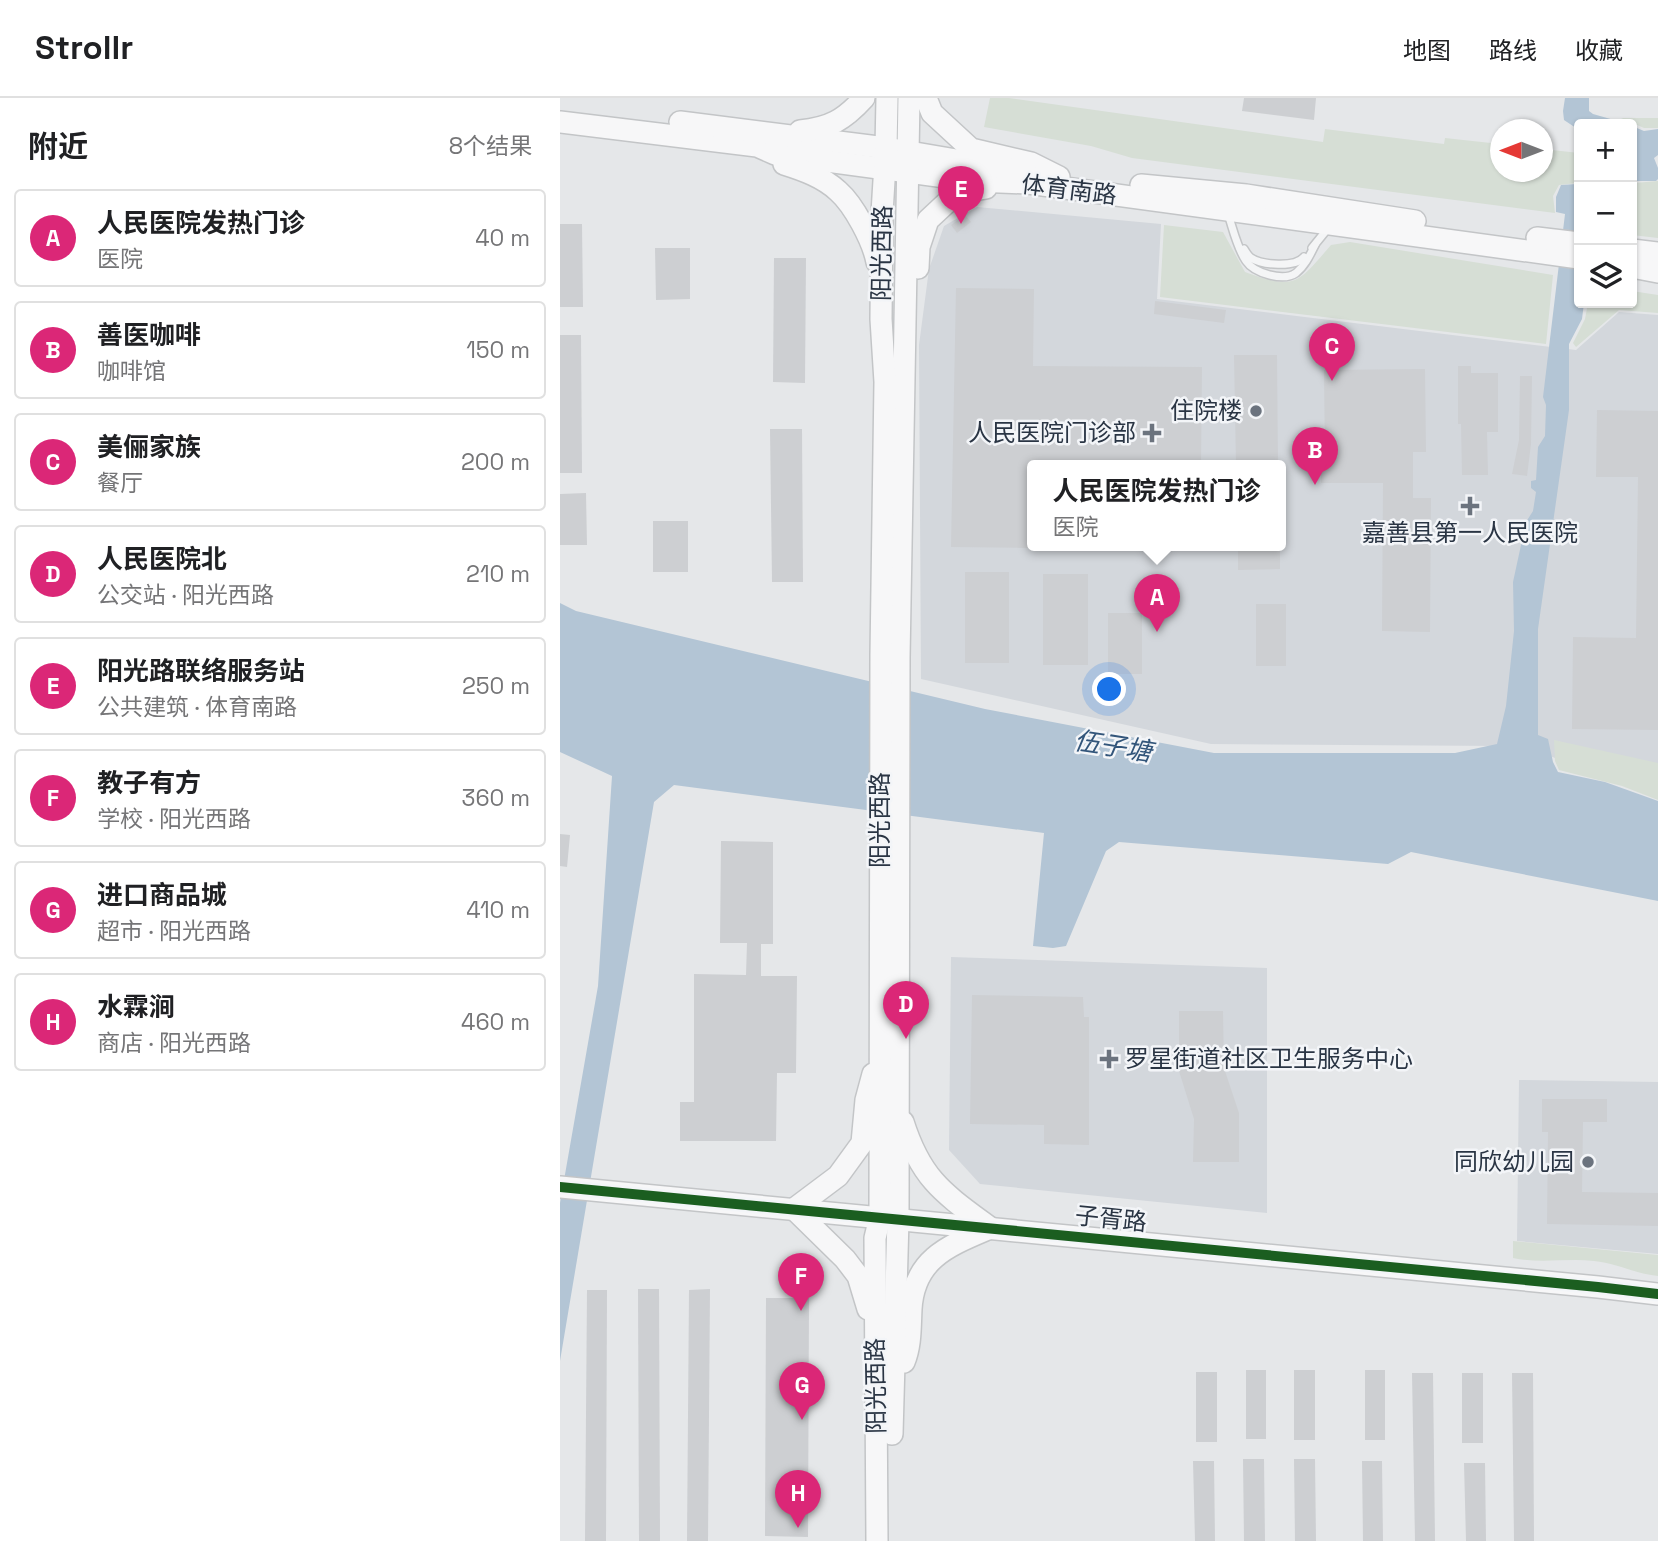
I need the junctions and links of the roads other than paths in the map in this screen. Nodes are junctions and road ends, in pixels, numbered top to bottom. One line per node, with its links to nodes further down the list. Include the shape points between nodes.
1 (864, 98): 7 (main road, via 843,119 816,130)
2 (887, 98): 9 (main road, 阳光西路)
3 (909, 98): 10 (main road, 阳光西路)
4 (926, 98): 11 (main road, via 932,113 971,149 1031,163)
5 (560, 108): 7 (main road, 体育南路)
6 (560, 122): 8 (main road, 体育南路)
7 (778, 133): 9 (main road, 体育南路)
8 (748, 145): 9 (main road, 体育南路, via 775,154); 22 (main road, via 839,191 875,251)
9 (886, 158): 10 (main road, 体育南路); 22 (main road, 阳光西路)
10 (909, 162): 11 (main road, 体育南路); 12 (main road, 体育南路, via 975,181); 23 (main road, 阳光西路)
11 (1059, 177): 13 (main road, 体育南路)
12 (1017, 183): 13 (main road, 体育南路); 23 (main road, via 957,193 928,220 919,247 916,297)
13 (1227, 201): 14 (main road, 体育南路); 14 (lane, via 1239,244 1251,258 1288,266 1301,261); 16 (main road, 体育南路)
14 (1331, 224): 16 (main road, 体育南路)
15 (1574, 243): 16 (main road, 体育南路)
16 (1545, 246): 19 (main road, 体育南路)
17 (1637, 251): 18 (main road)
18 (1658, 253)
19 (1574, 256)
20 (1637, 268): 21 (main road)
21 (1658, 272)
22 (881, 286): 24 (main road, 阳光西路)
23 (904, 331): 24 (main road, 阳光西路)
24 (890, 656): 25 (main road, 阳光西路)
25 (889, 837): 26 (main road, 阳光西路); 27 (main road, 阳光西路)
26 (879, 1056): 29 (main road, via 866,1100 862,1143 838,1176); 30 (main road, 阳光西路)
27 (898, 1107): 30 (main road, 阳光西路); 31 (main road, via 924,1172)
28 (560, 1188): 29 (main road, 子胥路)
29 (794, 1209): 30 (main road, 子胥路); 33 (main road, via 858,1276)
30 (889, 1218): 31 (main road, 子胥路); 33 (main road, 阳光西路, via 875,1238); 34 (main road, 阳光西路)
31 (990, 1228): 32 (main road, 子胥路); 34 (main road, via 933,1256 919,1275 912,1299 909,1349)
32 (1658, 1294)
33 (875, 1333): 35 (main road, 阳光西路)
34 (894, 1381): 36 (main road, 阳光西路)
35 (877, 1541)
36 (891, 1541)

